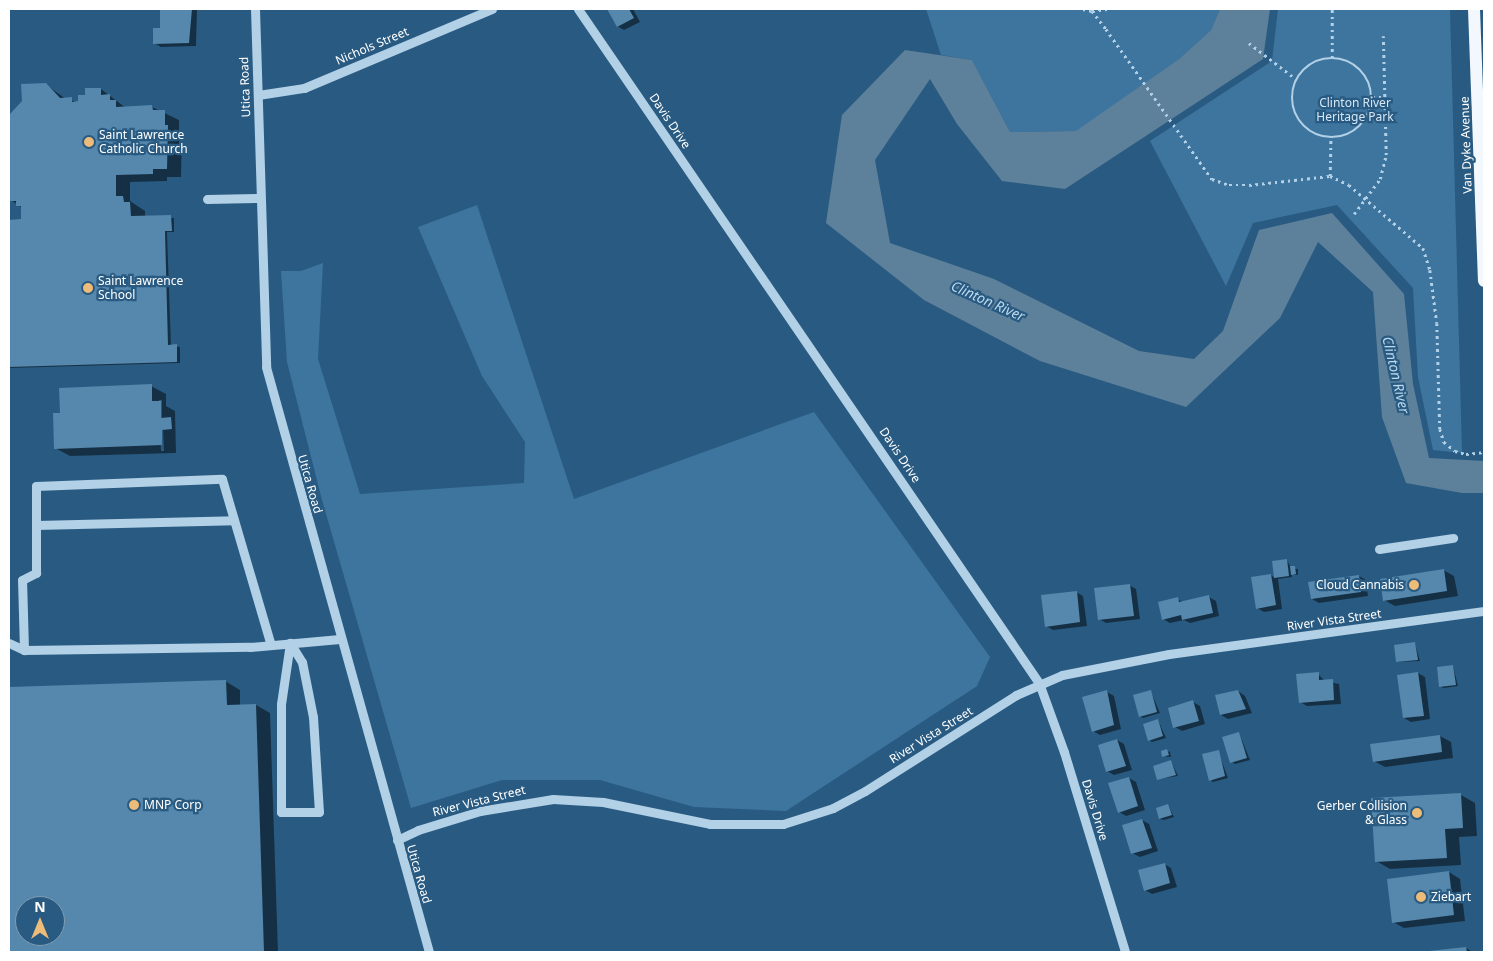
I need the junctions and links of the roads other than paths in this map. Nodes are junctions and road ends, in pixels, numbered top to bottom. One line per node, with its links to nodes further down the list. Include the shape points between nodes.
1 (255, 9): 5 (street, Utica Road)
2 (492, 9): 5 (street, Nichols Street, via 304,88 289,93)
3 (578, 9): 21 (street, Davis Drive)
4 (1474, 9): 6 (main road, Van Dyke Avenue)
5 (258, 95): 7 (street, Utica Road)
6 (1482, 135): 9 (main road, Van Dyke Avenue)
7 (260, 198): 8 (street); 16 (street, Utica Road, via 267,374)
8 (207, 199)
9 (1483, 219): 10 (main road, Van Dyke Avenue)
10 (1484, 281)
11 (234, 520): 12 (street); 12 (street, via 222,479 36,486); 19 (street)
12 (36, 525): 20 (street, via 36,573 22,580)
13 (1453, 538): 14 (street)
14 (1379, 549)
15 (1484, 611): 21 (street, River Vista Street, via 1169,654 1091,668)
16 (340, 640): 18 (street); 22 (street, Utica Road)
17 (9, 643): 20 (street)
18 (290, 643): 18 (street, via 281,704 281,812 318,812 313,717 302,662); 19 (street)
19 (271, 645): 20 (street)
20 (24, 650)
21 (1039, 683): 22 (street, River Vista Street, via 865,791 833,808 783,824 710,824 610,803 553,799 480,811 418,830); 24 (street, Davis Drive, via 1064,752)
22 (397, 840): 23 (street, Utica Road)
23 (429, 952)
24 (1125, 952)

